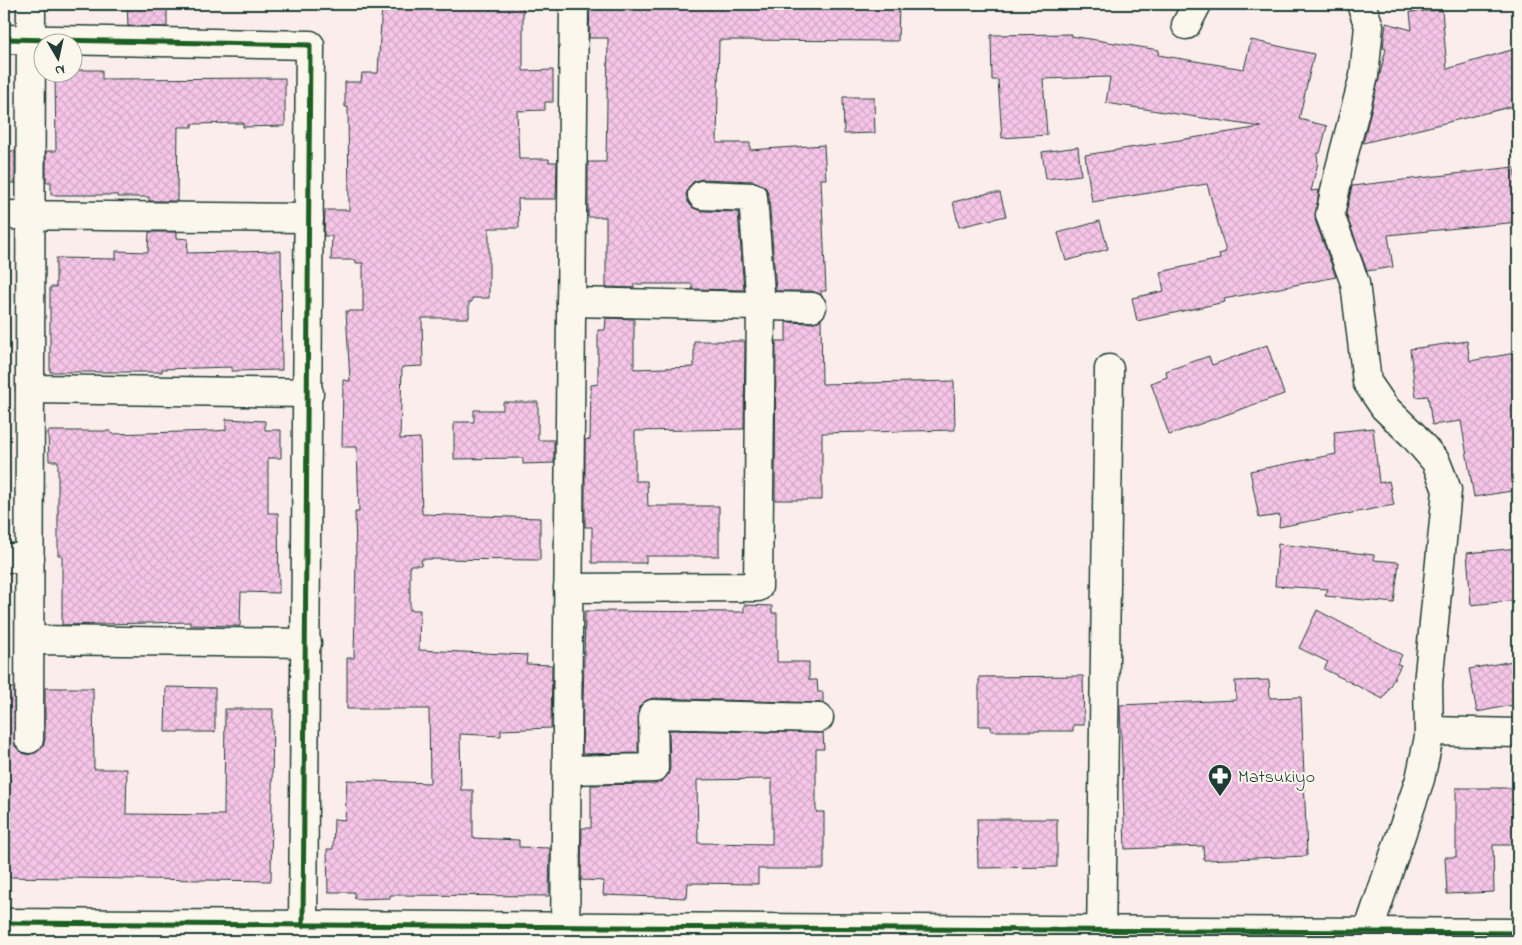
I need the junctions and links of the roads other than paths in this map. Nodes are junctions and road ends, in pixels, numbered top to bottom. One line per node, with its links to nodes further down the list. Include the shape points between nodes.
1 (32, 4): 4 (street)
2 (574, 4): 12 (street)
3 (1361, 4): 23 (street, via 1369,26 1364,76 1330,215 1355,283 1367,382 1384,407 1436,462 1446,490 1428,684)
4 (32, 32)
5 (4, 39): 6 (street)
6 (32, 39): 10 (street)
7 (82, 40): 11 (street, via 310,45)
8 (702, 195): 13 (street, via 753,197)
9 (4, 215): 10 (street)
10 (31, 215): 11 (street); 16 (street)
11 (309, 218): 17 (street)
12 (571, 302): 13 (street); 19 (street)
13 (761, 306): 14 (street); 19 (street, via 758,587)
14 (812, 307)
15 (1109, 369): 32 (street)
16 (30, 389): 17 (street); 18 (street)
17 (308, 394): 21 (street)
18 (17, 558): 20 (street)
19 (568, 588): 26 (street)
20 (30, 640): 21 (street); 25 (street)
21 (307, 643): 28 (street)
22 (819, 718): 26 (street, via 653,714 654,768)
23 (1430, 731): 24 (street); 29 (street, via 1420,779)
24 (1518, 733)
25 (29, 739)
26 (567, 770): 31 (street)
27 (21, 925): 28 (street)
28 (303, 926): 31 (street)
29 (1368, 932): 30 (street); 32 (street)
30 (1518, 933)
31 (564, 934): 32 (street)
32 (1101, 936)

